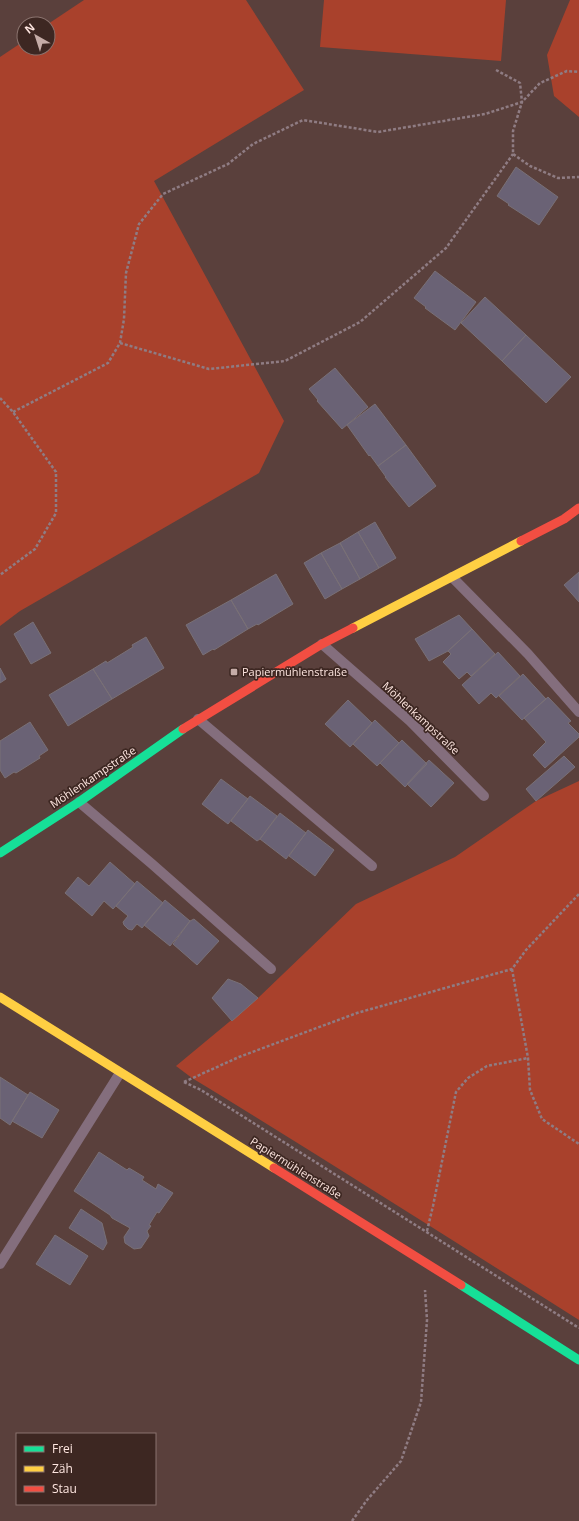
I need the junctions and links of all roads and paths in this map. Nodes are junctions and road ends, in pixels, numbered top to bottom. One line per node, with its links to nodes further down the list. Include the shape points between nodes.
1 (496, 70): 3 (path, via 520,83)
2 (579, 72): 3 (path, via 567,71 540,84)
3 (522, 102): 4 (path, via 513,131); 6 (path, via 485,114 378,132 303,120 253,144 228,164 163,194 139,224 126,273)
4 (513, 154): 5 (path, via 530,166 558,178); 6 (path, via 446,248 360,322 285,361 208,369)
5 (579, 177)
6 (120, 343): 8 (path, via 108,363)
7 (0, 398): 8 (path)
8 (13, 412): 10 (path, via 56,472 56,513 35,549)
9 (579, 508): 11 (street, Möhlenkampstraße, via 564,519)
10 (0, 575)
11 (452, 577): 12 (street, Möhlenkampstraße); 13 (lane, via 528,654)
12 (322, 644): 14 (street, Möhlenkampstraße); 15 (lane, Möhlenkampstraße, via 410,721)
13 (579, 712)
14 (198, 719): 16 (street, Möhlenkampstraße); 18 (lane)
15 (484, 796)
16 (78, 802): 17 (street, Möhlenkampstraße); 20 (lane)
17 (0, 853)
18 (372, 866)
19 (579, 894): 21 (path, via 526,950)
20 (271, 969)
21 (512, 969): 23 (path); 26 (path, via 357,1013 239,1057 184,1082 201,1090)
22 (0, 997): 24 (street, Papiermühlenstraße)
23 (528, 1058): 25 (path, via 530,1090 542,1119); 26 (path, via 487,1066 468,1078 456,1092)
24 (120, 1073): 27 (lane); 30 (street, Papiermühlenstraße)
25 (579, 1144)
26 (427, 1231): 29 (path)
27 (0, 1264)
28 (424, 1287): 31 (path, via 427,1320 421,1402 401,1461)
29 (579, 1328)
30 (579, 1360)
31 (352, 1521)

